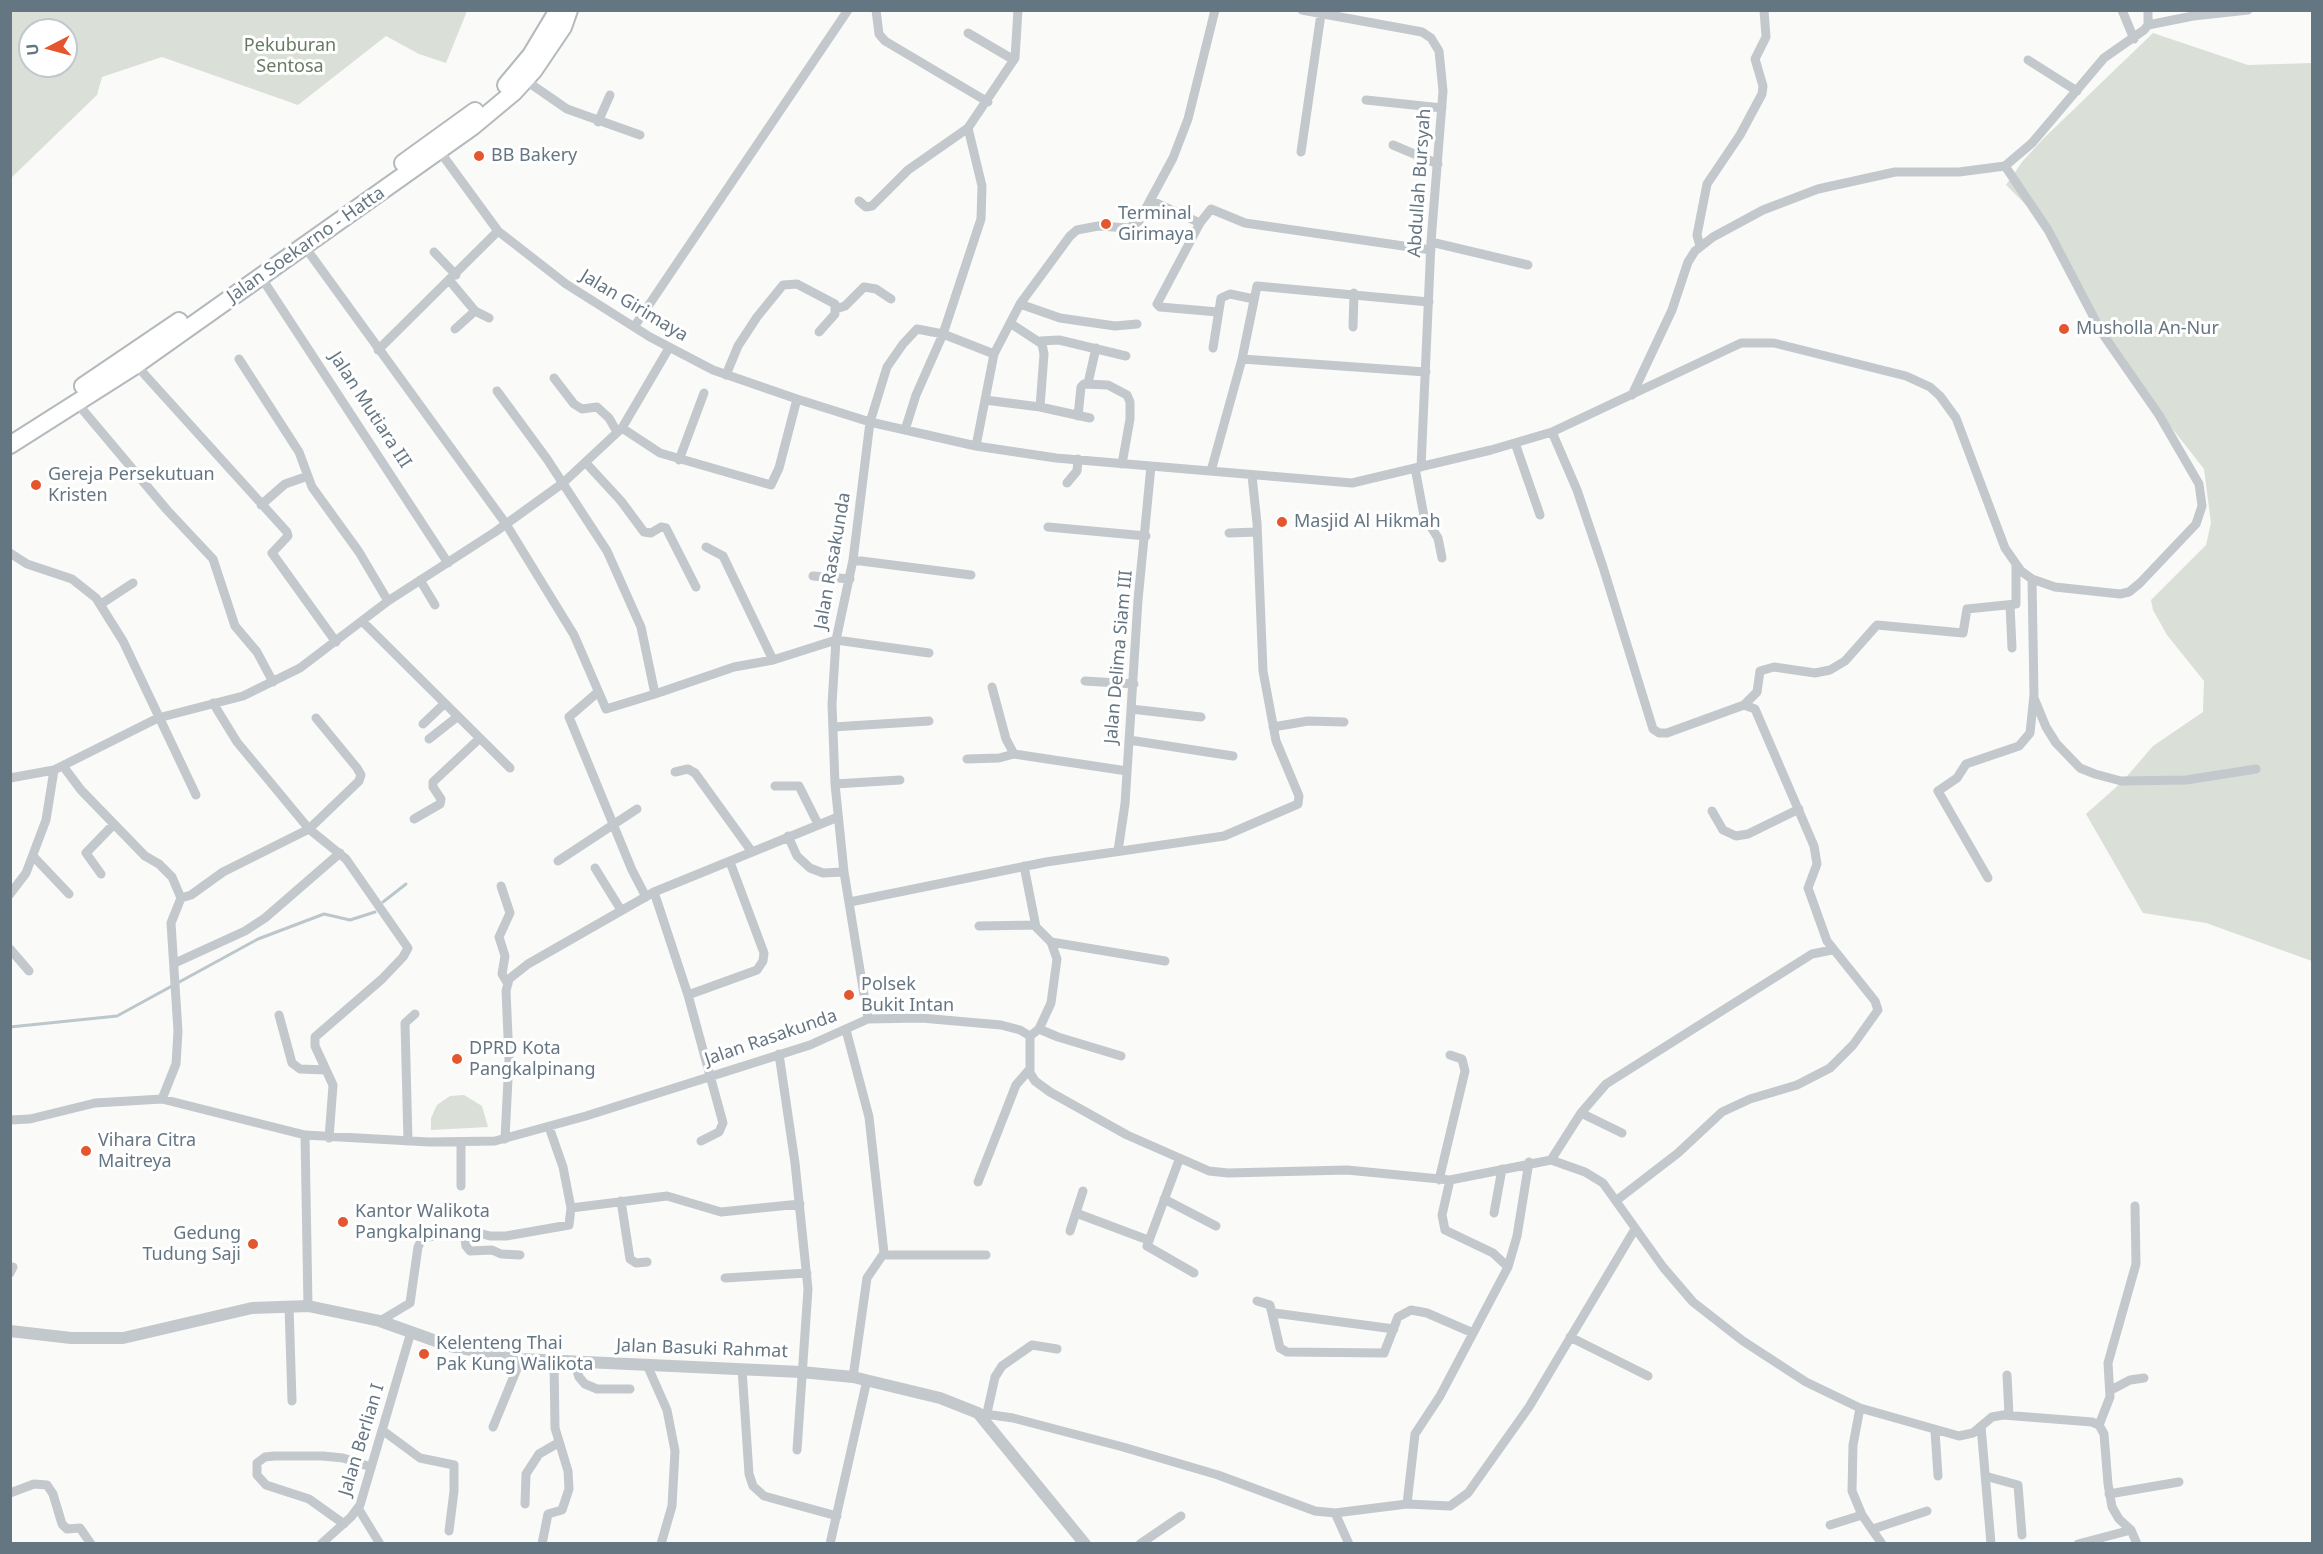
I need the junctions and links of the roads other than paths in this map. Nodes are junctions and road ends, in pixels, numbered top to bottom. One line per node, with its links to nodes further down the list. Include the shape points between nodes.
1 (558, 10): 29 (highway, Jalan Soekarno - Hatta, via 531,55 505,86)
2 (569, 10): 19 (highway, Jalan Soekarno - Hatta, via 548,51)
3 (848, 10): 55 (street)
4 (876, 10): 23 (street, via 879,34 885,41)
5 (1018, 10): 17 (street)
6 (1215, 10): 33 (street, via 1188,119)
7 (1302, 10): 12 (street, Abdullah Bursyah)
8 (1764, 10): 38 (street, via 1766,37 1755,59 1762,94 1707,184 1697,234)
9 (2122, 10): 16 (street)
10 (2148, 10): 14 (street)
11 (2248, 10): 14 (street)
12 (1321, 14): 13 (street, Abdullah Bursyah); 30 (street)
13 (1346, 14): 24 (street, Abdullah Bursyah, via 1422,32 1431,38 1439,51 1442,68)
14 (2148, 25): 16 (street)
15 (968, 33): 17 (street)
16 (2134, 39): 20 (street, via 2104,58)
17 (1014, 60): 23 (street)
18 (2028, 60): 20 (street)
19 (525, 80): 25 (street, via 567,109); 29 (highway, Jalan Soekarno - Hatta, via 493,111)
20 (2077, 91): 32 (street, via 2032,143)
21 (610, 95): 25 (street)
22 (1366, 100): 24 (street)
23 (988, 102): 26 (street)
24 (1442, 108): 31 (street, Abdullah Bursyah)
25 (598, 122): 27 (street)
26 (968, 129): 34 (street, via 908,170 872,206 866,207); 59 (street, via 982,209)
27 (640, 135)
28 (1393, 145): 31 (street)
29 (436, 147): 36 (street, Jalan Girimaya); 39 (highway, Jalan Soekarno - Hatta); 81 (highway, Jalan Soekarno - Hatta)
30 (1301, 153)
31 (1438, 164): 37 (street, Abdullah Bursyah)
32 (2005, 166): 38 (street, via 1959,172 1894,172 1818,189 1759,212); 119 (street, via 2048,230 2102,333 2190,464 2202,500 2198,519 2189,532 2129,592 2063,588)
33 (1150, 200): 35 (street); 48 (street, via 1133,227 1083,227 1070,236)
34 (859, 201)
35 (1200, 223): 37 (street, via 1211,209 1245,223); 51 (street, via 1157,304)
36 (498, 231): 43 (street); 55 (street, Jalan Girimaya, via 557,277)
37 (1431, 246): 41 (street); 47 (street, Abdullah Bursyah)
38 (1700, 246): 76 (street, via 1688,262 1667,320)
39 (305, 247): 42 (highway, Jalan Soekarno - Hatta); 64 (street)
40 (435, 252): 43 (street)
41 (1528, 266)
42 (261, 277): 69 (highway, Jalan Soekarno - Hatta); 114 (street, Jalan Mutiara III)
43 (453, 278): 50 (street); 64 (street)
44 (1354, 293): 46 (street, via 1261,284 1256,287); 47 (street); 56 (street)
45 (891, 299): 49 (street, via 876,289 864,287 845,306)
46 (1254, 299): 51 (street, via 1225,295); 68 (street)
47 (1429, 302): 70 (street, Abdullah Bursyah)
48 (1020, 304): 53 (street); 54 (street, via 1060,318 1115,326)
49 (836, 309): 58 (street); 71 (street, via 832,302 796,284 783,285 738,346)
50 (475, 311): 52 (street); 57 (street)
51 (1218, 312): 63 (street)
52 (489, 318)
53 (1010, 323): 60 (street); 65 (street)
54 (1137, 324)
55 (634, 327): 61 (street, Jalan Girimaya)
56 (1353, 327)
57 (455, 329)
58 (819, 332)
59 (943, 334): 65 (street); 84 (street, Jalan Rasakunda, via 919,328 903,344 887,368); 86 (street)
60 (1040, 341): 62 (street, via 1059,340); 80 (street, via 1044,354)
61 (669, 348): 71 (street, Jalan Girimaya); 85 (street)
62 (1096, 348): 66 (street); 73 (street)
63 (1214, 348)
64 (378, 350): 105 (street)
65 (994, 354): 78 (street)
66 (1125, 356)
67 (239, 359): 99 (street, via 299,452)
68 (1242, 359): 70 (street); 98 (street)
69 (136, 366): 79 (highway, Jalan Soekarno - Hatta); 103 (street)
70 (1426, 372): 97 (street, Abdullah Bursyah)
71 (726, 375): 77 (street, Jalan Girimaya)
72 (555, 378): 85 (street, via 574,404 582,409 597,407)
73 (1088, 383): 82 (street, via 1081,387); 95 (street, via 1114,387 1129,398 1130,418)
74 (497, 391): 101 (street)
75 (704, 393): 93 (street)
76 (1632, 395): 87 (street, Jalan Girimaya); 115 (street, Jalan Girimaya, via 1729,347 1748,342 1774,343 1918,381 1940,396 1956,418 2006,548)
77 (797, 399): 84 (street, Jalan Girimaya); 93 (street, via 771,485)
78 (985, 400): 80 (street); 91 (street)
79 (77, 403): 81 (highway, Jalan Soekarno - Hatta); 134 (street, via 213,559 235,626 257,652)
80 (1040, 407): 82 (street)
81 (48, 416): 88 (highway, Jalan Soekarno - Hatta); 90 (highway, Jalan Soekarno - Hatta)
82 (1078, 416): 83 (street)
83 (1090, 418)
84 (870, 422): 86 (street, Jalan Girimaya); 113 (street, Jalan Rasakunda)
85 (620, 430): 93 (street); 94 (street)
86 (905, 430): 91 (street, Jalan Girimaya)
87 (1552, 432): 89 (street, Jalan Girimaya); 142 (street, via 1577,490 1653,729 1667,733)
88 (10, 435)
89 (1515, 443): 97 (street, Jalan Girimaya); 104 (street)
90 (10, 445)
91 (976, 446): 92 (street, Jalan Girimaya)
92 (1078, 459): 95 (street, Jalan Girimaya); 102 (street, via 1077,471)
93 (679, 460)
94 (586, 463): 101 (street); 122 (street, via 644,532 666,528)
95 (1122, 464): 96 (street, Jalan Girimaya)
96 (1151, 466): 98 (street, Jalan Girimaya); 109 (street, Jalan Delima Siam III)
97 (1418, 468): 100 (street, Jalan Girimaya, via 1352,483); 112 (street, Abdullah Bursyah, via 1424,516 1438,538)
98 (1210, 471): 100 (street, Jalan Girimaya)
99 (308, 476): 103 (street, via 285,484); 123 (street)
100 (1252, 476): 107 (street)
101 (562, 483): 105 (street); 138 (street, via 607,551 632,604 641,627)
102 (1066, 483)
103 (261, 505): 129 (street, via 288,534 273,555)
104 (1540, 515)
105 (506, 524): 114 (street); 137 (street, via 574,635)
106 (1048, 527): 109 (street)
107 (1257, 532): 108 (street); 152 (street, via 1260,650)
108 (1229, 533)
109 (1146, 536): 135 (street, Jalan Delima Siam III)
110 (706, 547): 132 (street, via 723,556)
111 (10, 553): 124 (street, via 27,564 72,579)
112 (1442, 558)
113 (853, 560): 116 (street); 118 (street, Jalan Rasakunda)
114 (448, 562): 120 (street)
115 (2016, 564): 119 (street); 126 (street, via 2016,603)
116 (971, 575)
117 (813, 576): 118 (street)
118 (850, 579): 128 (street, Jalan Rasakunda)
119 (2032, 579): 139 (street)
120 (420, 580): 123 (street); 125 (street)
121 (133, 583): 124 (street)
122 (696, 587)
123 (388, 601): 127 (street)
124 (101, 604): 146 (street, via 123,641)
125 (435, 605)
126 (2010, 605): 130 (street); 142 (street, via 1967,609 1962,633 1877,625 1845,661 1830,670 1760,670 1758,692)
127 (363, 622): 129 (street); 141 (street)
128 (836, 640): 131 (street); 132 (street); 151 (street, Jalan Rasakunda)
129 (336, 642): 134 (street)
130 (2012, 648)
131 (928, 652)
132 (773, 660): 138 (street, via 734,667)
133 (1085, 681): 135 (street)
134 (273, 682): 140 (street, via 243,696)
135 (1134, 684): 143 (street, Jalan Delima Siam III)
136 (992, 687): 156 (street, via 1006,740)
137 (598, 692): 138 (street, via 608,710); 176 (street, via 569,717)
138 (655, 694)
139 (2034, 695): 161 (street, via 2056,742 2080,768 2095,774 2121,781 2186,780); 189 (street, via 2031,728 2024,743 1966,764 1957,778 1938,790)
140 (213, 703): 146 (street); 177 (street, via 237,742)
141 (444, 704): 144 (street); 150 (street)
142 (1744, 705): 170 (street, via 1753,708 1760,719)
143 (1131, 709): 145 (street); 155 (street, Jalan Delima Siam III)
144 (457, 717): 153 (street); 154 (street)
145 (1201, 717)
146 (158, 718): 159 (street); 168 (street)
147 (316, 718): 177 (street, via 357,768 360,778)
148 (928, 721): 151 (street)
149 (1344, 722): 152 (street, via 1308,721)
150 (423, 724)
151 (833, 727): 166 (street, Jalan Rasakunda)
152 (1273, 727): 179 (street, via 1281,758 1299,796 1298,804 1224,836)
153 (479, 739): 160 (street); 173 (street, via 433,782 441,804)
154 (429, 740)
155 (1129, 740): 157 (street); 162 (street, Jalan Delima Siam III)
156 (1014, 754): 158 (street); 162 (street)
157 (1233, 756)
158 (967, 759)
159 (58, 768): 164 (street); 174 (street); 182 (street)
160 (510, 768)
161 (2256, 769)
162 (1127, 771): 179 (street, Jalan Delima Siam III)
163 (675, 772): 180 (street, via 688,769 695,773)
164 (10, 778)
165 (900, 780): 166 (street)
166 (835, 784): 172 (street, Jalan Rasakunda)
167 (775, 786): 175 (street, via 799,786)
168 (196, 795)
169 (638, 809): 176 (street)
170 (1798, 809): 171 (street, via 1736,836 1723,830); 200 (street, via 1818,859 1808,888)
171 (1712, 812)
172 (838, 817): 175 (street); 187 (street, Jalan Rasakunda)
173 (414, 819)
174 (114, 824): 188 (street, via 87,850 87,857); 194 (street, via 172,877)
175 (818, 824): 178 (street)
176 (615, 825): 183 (street); 193 (street, via 632,870)
177 (309, 829): 181 (street); 194 (street)
178 (788, 836): 180 (street); 187 (street, via 797,856 810,868 823,873)
179 (1118, 851): 185 (street)
180 (752, 852): 184 (street)
181 (340, 854): 203 (street, via 252,927); 217 (street, via 408,948 382,979 317,1033 314,1042)
182 (33, 856): 191 (street); 192 (street)
183 (558, 861)
184 (730, 862): 193 (street); 206 (street, via 764,953 763,961 757,970)
185 (1024, 866): 195 (street); 197 (street)
186 (596, 868): 196 (street)
187 (844, 872): 195 (street, Jalan Rasakunda)
188 (101, 874)
189 (1988, 878)
190 (501, 886): 205 (street, via 510,913 499,937 504,956 502,974)
191 (10, 894)
192 (69, 894)
193 (650, 895): 196 (street); 206 (street)
194 (181, 898): 203 (street, via 171,923)
195 (850, 902): 209 (street, Jalan Rasakunda)
196 (621, 910): 205 (street, via 528,964)
197 (1035, 925): 198 (street); 199 (street)
198 (979, 926)
199 (1052, 942): 202 (street); 210 (street, via 1057,959 1053,996)
200 (1832, 950): 220 (street, via 1812,954 1624,1070); 240 (street, via 1875,1001 1878,1010 1854,1045 1815,1077 1750,1098 1722,1112 1700,1135)
201 (12, 955): 204 (street)
202 (1165, 961)
203 (175, 963): 219 (street, via 176,1064)
204 (29, 971)
205 (508, 984): 226 (street)
206 (688, 994): 218 (street)
207 (415, 1014): 227 (street, via 402,1021)
208 (279, 1015): 217 (street, via 295,1067)
209 (868, 1019): 211 (street, Jalan Rasakunda); 212 (street, via 921,1018 1001,1025)
210 (1039, 1029): 212 (street); 215 (street)
211 (846, 1030): 213 (street, Jalan Rasakunda); 254 (street, via 869,1117 884,1235)
212 (1030, 1036): 216 (street)
213 (779, 1054): 218 (street, Jalan Rasakunda); 242 (street)
214 (1450, 1055): 234 (street, via 1462,1059 1465,1071)
215 (1121, 1056)
216 (1029, 1070): 230 (street, via 1035,1081 1050,1092); 236 (street, via 1016,1084)
217 (326, 1071): 225 (street, via 333,1091)
218 (709, 1076): 222 (street, Jalan Rasakunda); 228 (street, via 723,1127)
219 (162, 1099): 221 (street, Jalan Rasakunda, via 95,1102 30,1119); 224 (street, Jalan Rasakunda)
220 (1581, 1113): 223 (street); 231 (street)
221 (10, 1120)
222 (549, 1127): 226 (street, Jalan Rasakunda); 244 (street, via 563,1167)
223 (1622, 1133)
224 (305, 1135): 225 (street, Jalan Rasakunda); 262 (street)
225 (329, 1138): 227 (street, Jalan Rasakunda)
226 (505, 1139): 229 (street, Jalan Rasakunda)
227 (408, 1141): 229 (street, Jalan Rasakunda)
228 (701, 1141)
229 (461, 1142): 237 (street)
230 (1179, 1160): 234 (street, via 1228,1173 1347,1170); 239 (street)
231 (1551, 1160): 232 (street); 240 (street, via 1597,1179)
232 (1529, 1162): 233 (street); 256 (street)
233 (1502, 1169): 235 (street); 246 (street)
234 (1439, 1180): 235 (street)
235 (1450, 1180): 256 (street, via 1442,1215 1445,1230 1494,1253)
236 (978, 1182)
237 (461, 1186)
238 (1083, 1191): 245 (street)
239 (1164, 1199): 247 (street); 251 (street)
240 (1617, 1200): 248 (street)
241 (621, 1201): 242 (street, via 674,1197 720,1212); 244 (street); 255 (street, via 630,1259)
242 (800, 1204): 257 (street)
243 (2135, 1206): 283 (street, via 2136,1264 2108,1363)
244 (571, 1208): 249 (street, via 569,1225 557,1229 507,1236)
245 (1076, 1213): 250 (street); 251 (street)
246 (1494, 1213)
247 (1216, 1226)
248 (1635, 1229): 269 (street); 285 (street, via 1693,1302 1786,1370)
249 (464, 1232): 252 (street, via 470,1251); 264 (street, via 421,1241 412,1300)
250 (1070, 1232)
251 (1148, 1240): 258 (street, via 1150,1249)
252 (520, 1255)
253 (986, 1255): 254 (street)
254 (883, 1256): 279 (street, via 867,1278)
255 (647, 1262)
256 (1508, 1267): 268 (street)
257 (807, 1273): 259 (street); 276 (street)
258 (1194, 1273)
259 (725, 1278)
260 (1257, 1301): 263 (street, via 1267,1302)
261 (290, 1306): 262 (street, Jalan Basuki Rahmat); 266 (street, Jalan Basuki Rahmat, via 236,1311 123,1338 71,1338); 284 (street)
262 (308, 1306): 264 (street, Jalan Basuki Rahmat)
263 (1274, 1313): 265 (street); 265 (street, via 1278,1339 1285,1352 1382,1354 1387,1351)
264 (380, 1321): 267 (street, Jalan Basuki Rahmat)
265 (1394, 1329): 268 (street, via 1399,1315 1412,1310)
266 (10, 1331)
267 (411, 1332): 271 (street, Jalan Basuki Rahmat, via 450,1346); 291 (street, Jalan Berlian I)
268 (1473, 1333): 302 (street, via 1415,1434)
269 (1569, 1337): 278 (street); 302 (street, via 1529,1407 1468,1493 1450,1506)
270 (1057, 1349): 286 (street, via 1032,1345 999,1369)
271 (521, 1359): 272 (street, Jalan Basuki Rahmat); 290 (street)
272 (554, 1362): 273 (street, Jalan Basuki Rahmat); 293 (street)
273 (574, 1362): 274 (street, Jalan Basuki Rahmat); 282 (street, via 585,1384 597,1389)
274 (647, 1365): 275 (street, Jalan Basuki Rahmat); 319 (street, via 668,1410 675,1451 672,1506)
275 (742, 1369): 276 (street, Jalan Basuki Rahmat); 307 (street, via 753,1486 764,1496)
276 (801, 1372): 279 (street, Jalan Basuki Rahmat); 294 (street)
277 (2007, 1375): 287 (street)
278 (1648, 1376)
279 (853, 1377): 281 (street, Jalan Basuki Rahmat)
280 (2144, 1378): 283 (street)
281 (867, 1380): 286 (street, Jalan Basuki Rahmat); 307 (street)
282 (630, 1389)
283 (2111, 1390): 288 (street)
284 (292, 1401)
285 (1860, 1408): 292 (street); 306 (street, via 1853,1445 1852,1484)
286 (983, 1413): 305 (street, via 1123,1447 1218,1475 1302,1507); 321 (street, Jalan Basuki Rahmat)
287 (2009, 1415): 288 (street); 289 (street, via 1996,1416)
288 (2099, 1425): 300 (street)
289 (1981, 1426): 292 (street, via 1964,1436); 297 (street)
290 (493, 1427)
291 (382, 1430): 295 (street, Jalan Berlian I); 313 (street, via 420,1458 454,1465)
292 (1935, 1431): 296 (street)
293 (558, 1443): 301 (street, via 539,1454 526,1474); 318 (street, via 568,1471 568,1495 562,1510 548,1514)
294 (797, 1450)
295 (371, 1467): 303 (street, Jalan Berlian I); 309 (street, via 323,1456 274,1456 257,1463 257,1475 266,1485 304,1496)
296 (1938, 1476)
297 (1985, 1476): 314 (street, via 2018,1485); 325 (street)
298 (2179, 1482): 300 (street)
299 (10, 1493): 315 (street, via 34,1484 47,1485 62,1524 67,1529 80,1528)
300 (2109, 1494): 312 (street, via 2115,1513)
301 (525, 1504)
302 (1407, 1504): 305 (street)
303 (358, 1508): 309 (street, Jalan Berlian I); 317 (street)
304 (1927, 1510): 311 (street)
305 (1335, 1514): 323 (street)
306 (1862, 1515): 310 (street); 311 (street)
307 (837, 1516): 320 (street)
308 (1181, 1516): 322 (street)
309 (344, 1524): 316 (street, Jalan Berlian I)
310 (1830, 1525)
311 (1873, 1529): 324 (street)
312 (2132, 1530): 326 (street); 327 (street)
313 (449, 1532)
314 (2022, 1535)
315 (92, 1544)
316 (321, 1544)
317 (380, 1544)
318 (542, 1544)
319 (661, 1544)
320 (830, 1544)
321 (1085, 1544)
322 (1140, 1544)
323 (1349, 1544)
324 (1882, 1544)
325 (1991, 1544)
326 (2078, 1544)
327 (2137, 1544)

